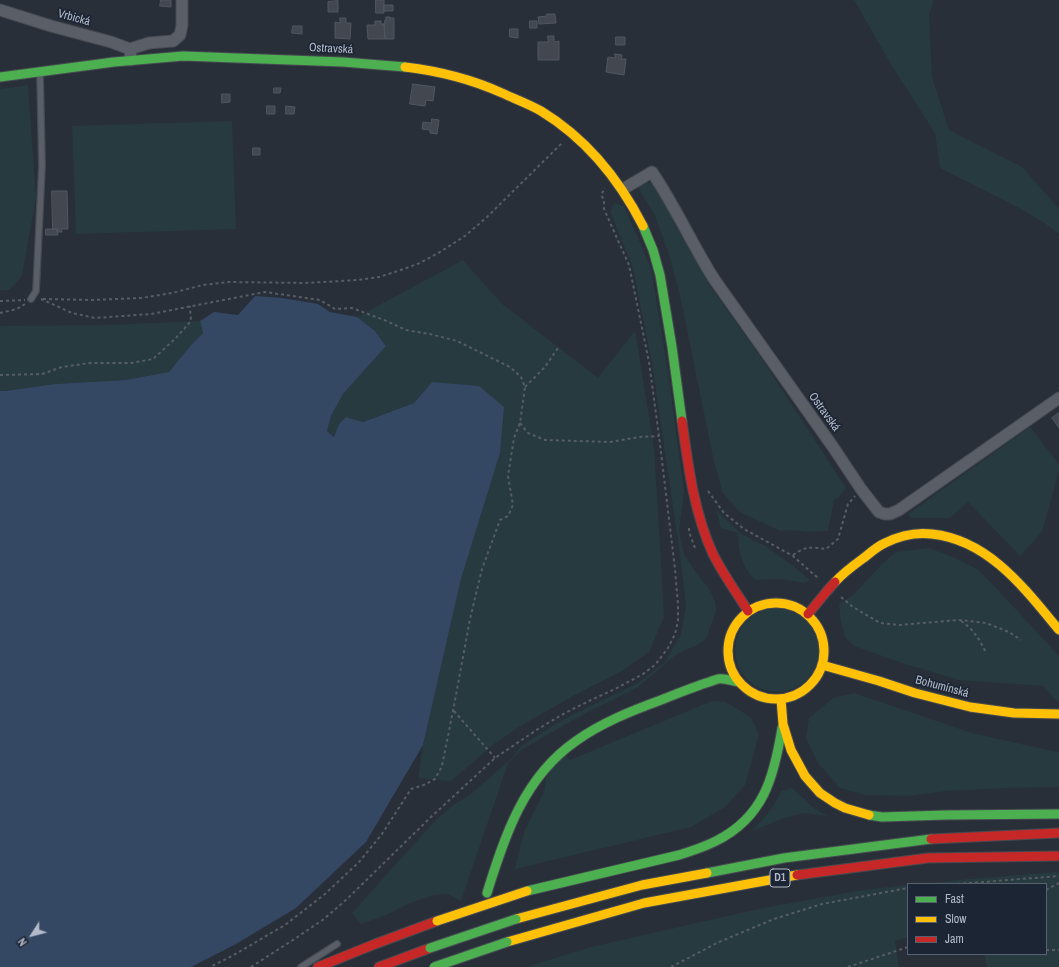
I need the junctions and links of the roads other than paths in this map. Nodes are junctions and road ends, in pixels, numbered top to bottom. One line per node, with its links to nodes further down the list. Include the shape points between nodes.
1 (182, 0): 3 (street, via 180,35 173,41 149,43)
2 (0, 10): 3 (street, Vrbická, via 111,42)
3 (130, 55): 4 (main road, Ostravská); 6 (main road, Ostravská, via 381,65 440,72 493,89 542,112 591,150)
4 (40, 72): 5 (main road, Ostravská); 7 (lane, via 42,182 36,291)
5 (0, 77)
6 (623, 189): 8 (street, Ostravská, via 652,172 714,279 879,512 893,513); 9 (main road, Ostravská, via 644,231 659,272 688,463 701,519 721,570)
7 (30, 299)
8 (1059, 398)
9 (748, 611): 10 (main road, via 761,604 775,602 796,606); 13 (main road, via 741,616 729,640 730,666)
10 (808, 614): 11 (main road, bridge, via 842,574 872,551 889,541 907,536 935,534 966,543 988,556 1010,575); 12 (main road, via 823,637)
11 (1059, 630)
12 (822, 664): 14 (main road, via 807,688); 15 (main road, Bohumínská, via 970,707 1014,713)
13 (739, 682): 14 (main road, via 755,694); 20 (main road, via 719,679 636,709 587,733 564,749 544,769 520,805 501,849)
14 (781, 699): 16 (main road)
15 (1059, 714)
16 (782, 724): 17 (main road, via 791,750 812,785 829,800 855,812 882,817); 23 (main road, bridge, via 776,761 766,791 749,817 727,835 705,846 662,860 527,891 437,921)
17 (1059, 814)
18 (1059, 833): 24 (main road, D1, bridge, via 926,839 784,858 642,885 516,919)
19 (1059, 856): 25 (main road, D1, bridge, via 928,858 788,876 644,903 507,942)
20 (487, 893)
21 (338, 944): 22 (lane)
22 (301, 967)
23 (318, 967)
24 (379, 967)
25 (434, 967)

